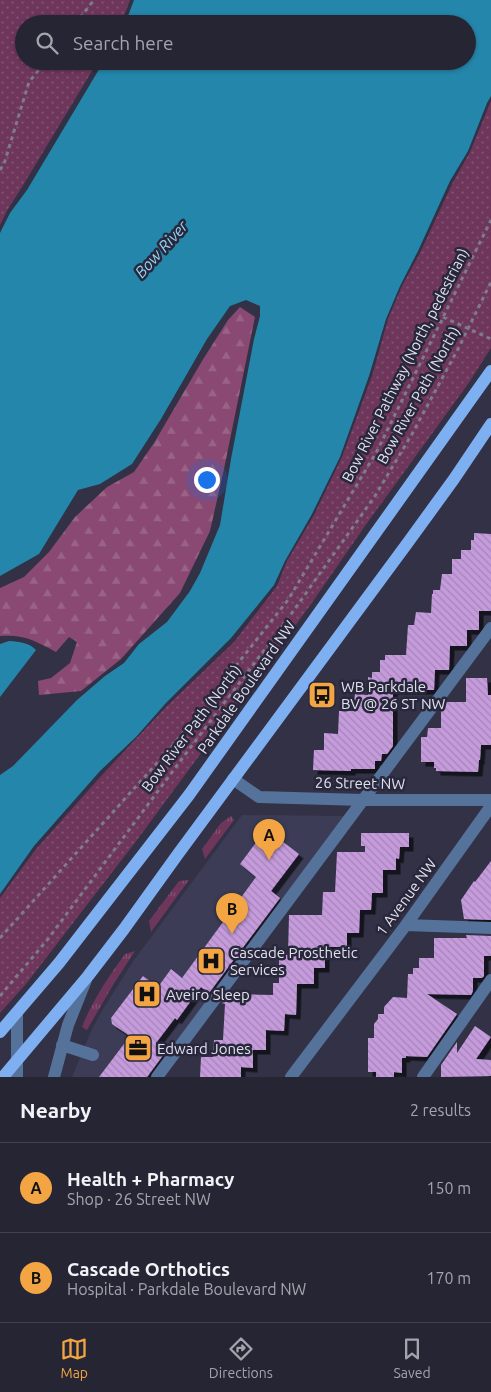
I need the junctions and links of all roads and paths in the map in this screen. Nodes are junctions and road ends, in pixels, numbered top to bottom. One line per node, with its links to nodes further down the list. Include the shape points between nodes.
1 (94, 0): 2 (path)
2 (82, 15)
3 (39, 70): 4 (path, via 29,82)
4 (0, 170)
5 (491, 220): 7 (path, Bow River Pathway (North, pedestrian))
6 (491, 282): 8 (path, Bow River Path (North))
7 (443, 318): 8 (path); 19 (path, Bow River Pathway (North, pedestrian), via 377,451 288,600 174,744)
8 (468, 329): 9 (path); 22 (path, Bow River Path (North), via 407,441 350,533 48,939)
9 (491, 339)
10 (491, 371): 23 (main road, Parkdale Boulevard NW, via 189,795 59,963)
11 (491, 424): 13 (main road)
12 (491, 628): 14 (street)
13 (233, 779): 14 (street, 26 Street NW, via 259,797); 20 (main road)
14 (363, 800): 15 (street, 26 Street NW); 31 (street)
15 (491, 800)
16 (491, 806): 17 (street, 1 Avenue NW)
17 (406, 925): 18 (street); 32 (street, 1 Avenue NW)
18 (491, 928)
19 (0, 938)
20 (88, 976): 25 (street); 27 (main road)
21 (491, 980): 33 (street)
22 (0, 996)
23 (16, 1013): 24 (main road, Parkdale Boulevard NW); 27 (street)
24 (0, 1032)
25 (62, 1045): 26 (street); 30 (street)
26 (93, 1054)
27 (17, 1061): 28 (main road); 29 (street)
28 (3, 1077)
29 (18, 1077)
30 (54, 1077)
31 (157, 1077)
32 (291, 1077)
33 (423, 1077)

